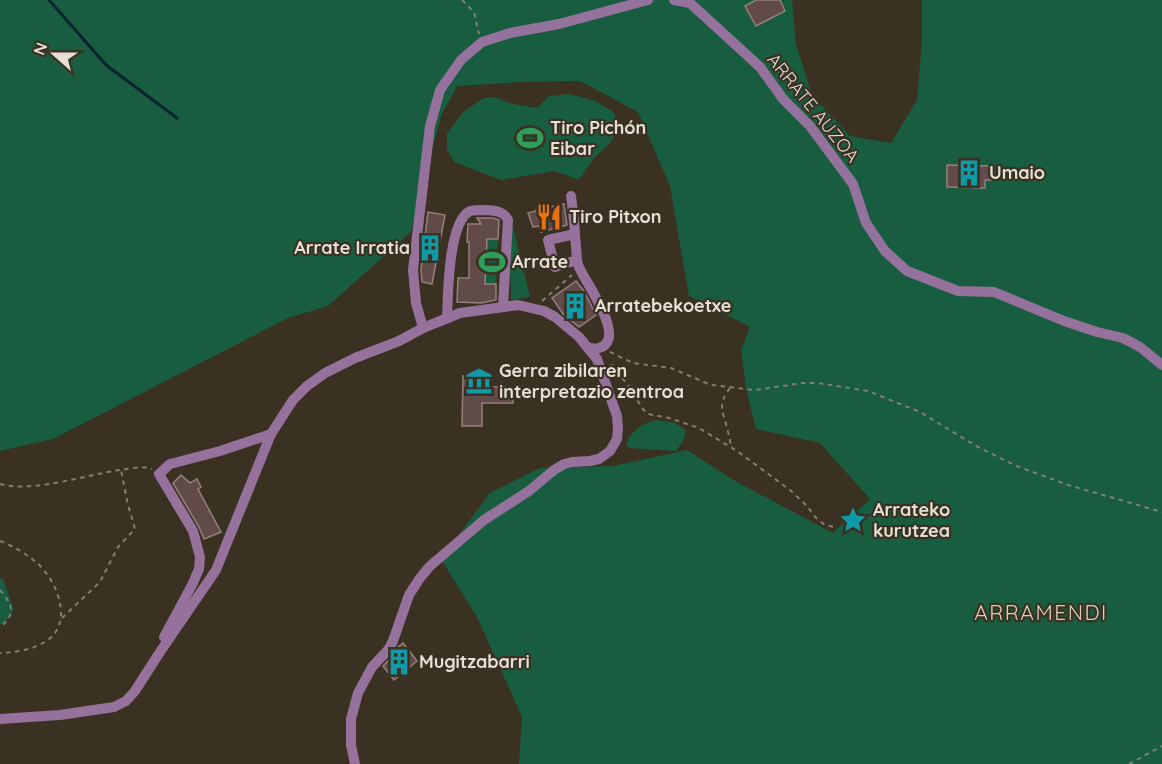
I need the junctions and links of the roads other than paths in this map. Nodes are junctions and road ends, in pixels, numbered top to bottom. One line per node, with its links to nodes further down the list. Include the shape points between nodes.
1 (648, 0): 8 (street, via 482,42 461,60 440,90 430,126 413,270)
2 (674, 0): 10 (street, ARRATE AUZOA, via 690,3 760,67 853,184 866,223 885,251 908,271 958,291 994,292 1064,321 1123,338 1140,346)
3 (571, 196): 4 (street)
4 (575, 234): 5 (street); 5 (street, via 548,240 555,267)
5 (578, 265): 9 (street, via 609,328 606,343)
6 (503, 306): 7 (street); 7 (street, via 508,220 501,212 477,210 460,221 454,239); 9 (street, via 544,311)
7 (447, 318): 8 (street)
8 (423, 328): 11 (street, via 325,373 293,400)
9 (594, 348): 14 (street, via 617,416 617,439 599,459 572,462 554,470 484,520 420,578 409,595 393,641 358,693 351,719)
10 (1162, 365)
11 (271, 434): 12 (street, via 216,570); 12 (street, via 170,464 159,474 193,531 200,557 192,585 164,634)
12 (158, 655): 13 (street, via 135,691 114,707)
13 (0, 719)
14 (355, 764)

